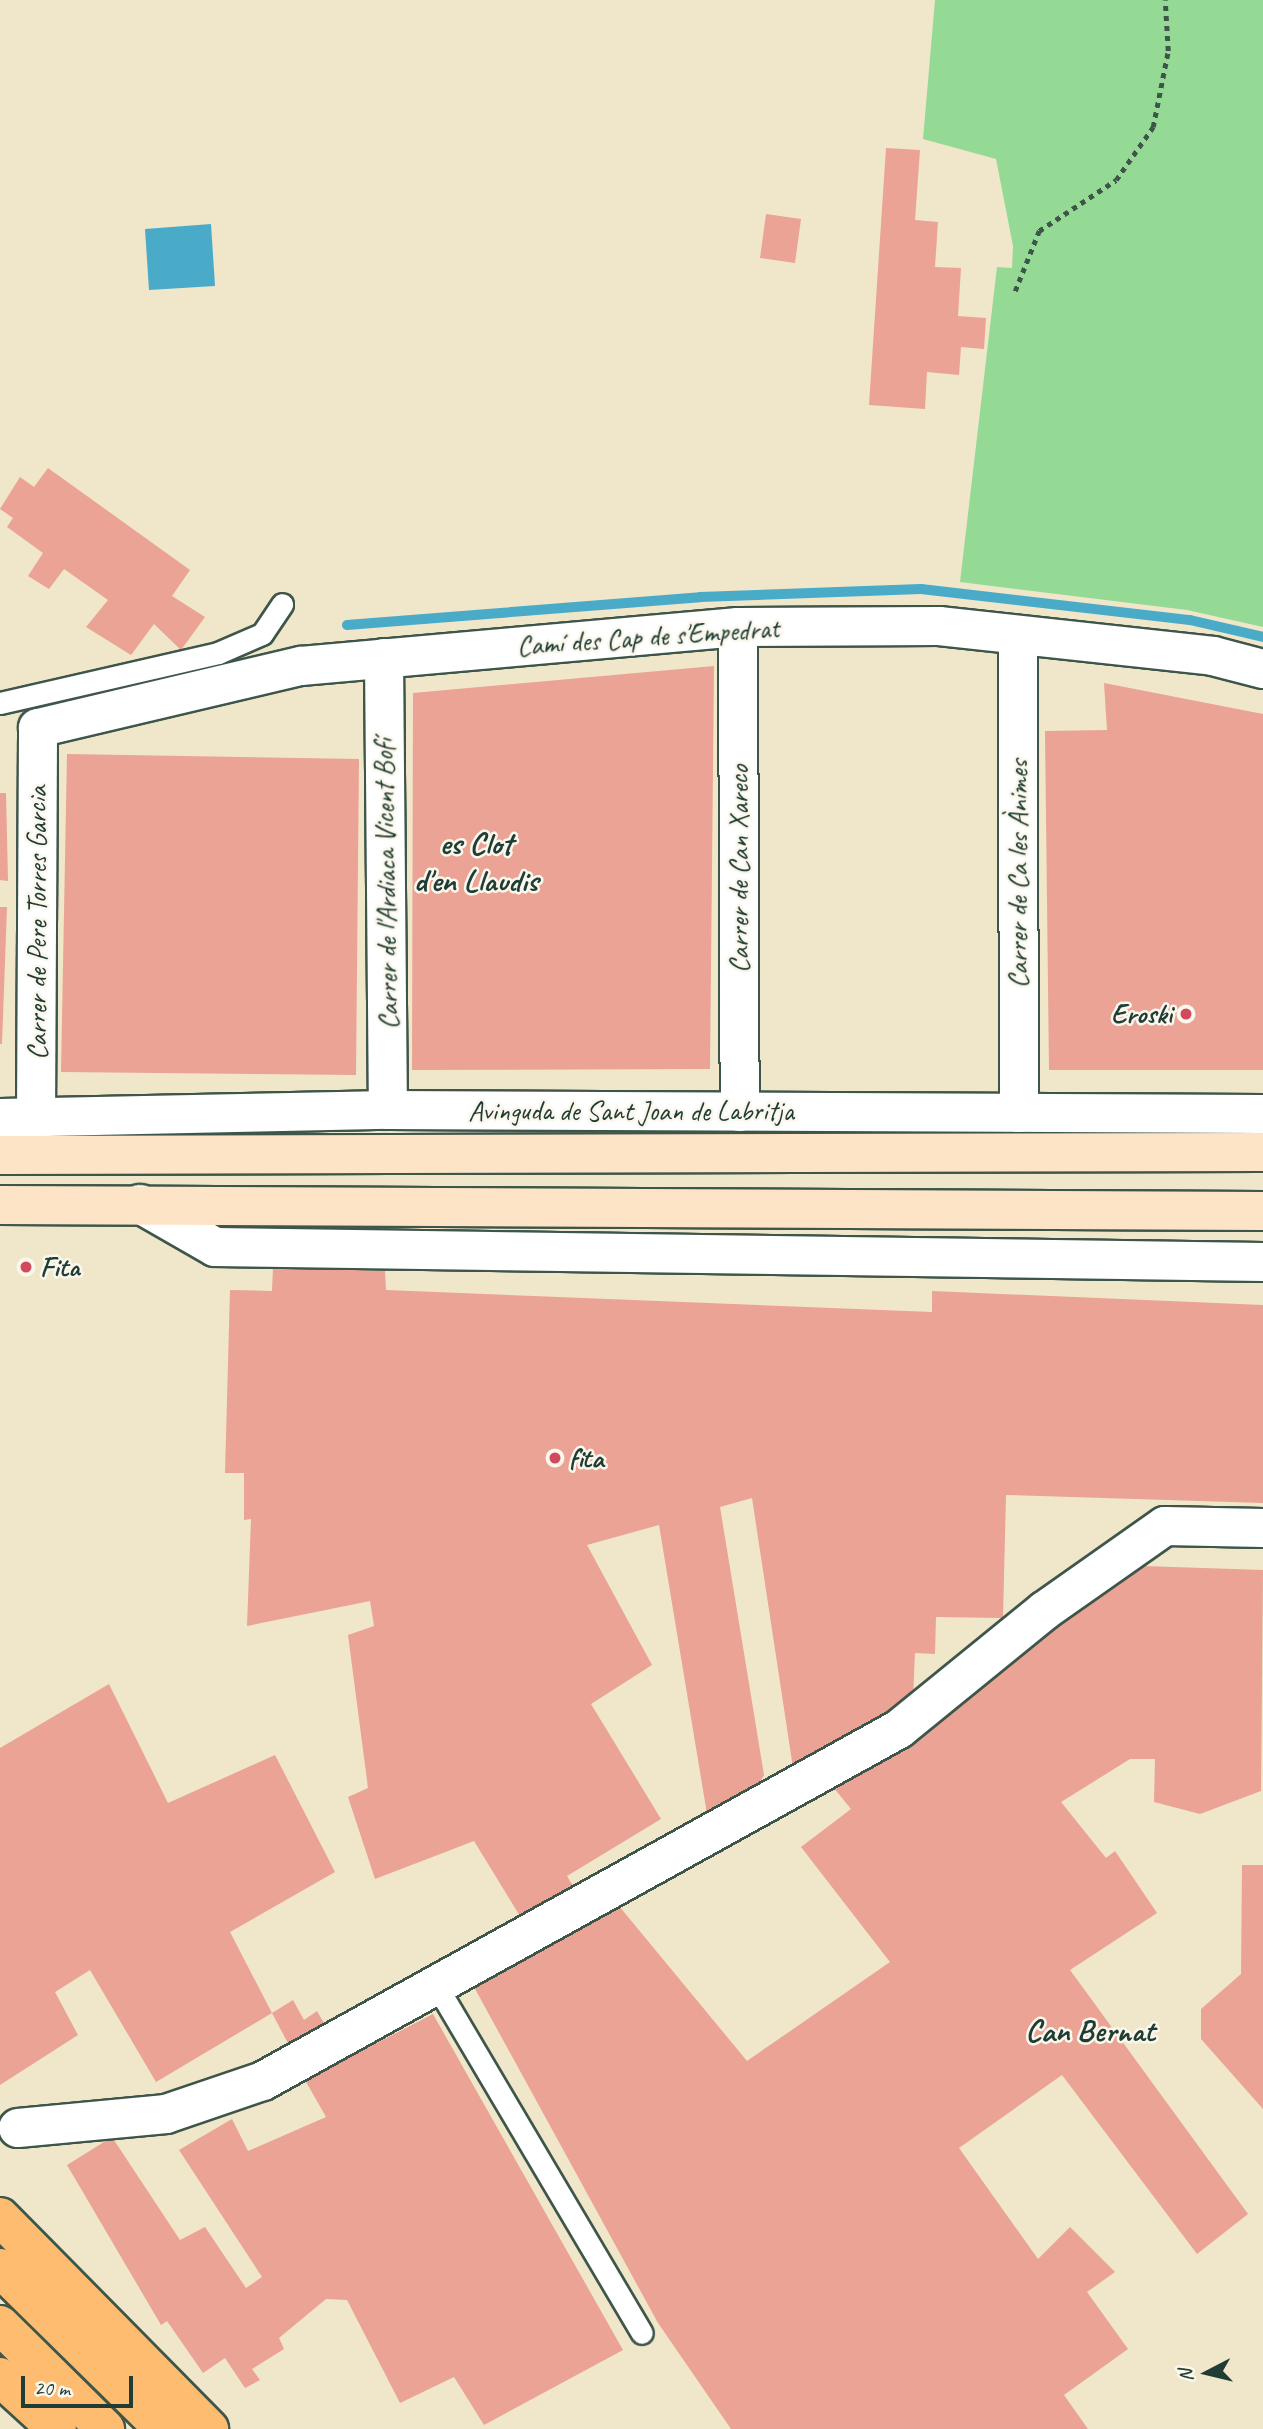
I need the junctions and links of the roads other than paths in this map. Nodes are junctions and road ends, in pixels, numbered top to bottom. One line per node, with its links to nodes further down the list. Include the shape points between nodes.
1 (282, 604): 6 (lane, via 262,634 218,653)
2 (738, 626): 3 (street, Camí des Cap de s'Empedrat, via 939,626); 4 (street, Camí des Cap de s'Empedrat); 9 (street, Carrer de Can Xareco)
3 (1018, 635): 5 (street, Camí des Cap de s'Empedrat, via 1213,656); 10 (street, Carrer de Ca les Ànimes)
4 (383, 658): 7 (street, Camí des Cap de s'Empedrat, via 301,666); 8 (street, Carrer de l'Ardiaca Vicent Bofí)
5 (1263, 669)
6 (0, 703)
7 (38, 728): 12 (street, Carrer de Pere Torres Garcia)
8 (388, 1110): 9 (street, Avinguda de Sant Joan de Labritja); 12 (street, Avinguda de Sant Joan de Labritja)
9 (740, 1112): 10 (street, Avinguda de Sant Joan de Labritja)
10 (1019, 1113): 11 (street, Avinguda de Sant Joan de Labritja)
11 (1263, 1114)
12 (18, 1118)
13 (1263, 1152): 14 (main road, Avinguda de Sant Joan de Labritja)
14 (0, 1155)
15 (140, 1204): 16 (main road); 17 (main road); 18 (street, via 215,1247)
16 (0, 1205)
17 (1263, 1212)
18 (1263, 1262)
19 (1263, 1528): 20 (street, via 1165,1526 1044,1611 899,1729)
20 (436, 1985): 21 (street, via 262,2081 166,2115); 25 (lane)
21 (18, 2128)
22 (0, 2217): 30 (highway)
23 (0, 2268): 29 (highway)
24 (0, 2325): 28 (highway)
25 (642, 2333)
26 (0, 2376): 27 (highway)
27 (57, 2429)
28 (105, 2429)
29 (164, 2429)
30 (209, 2429)

